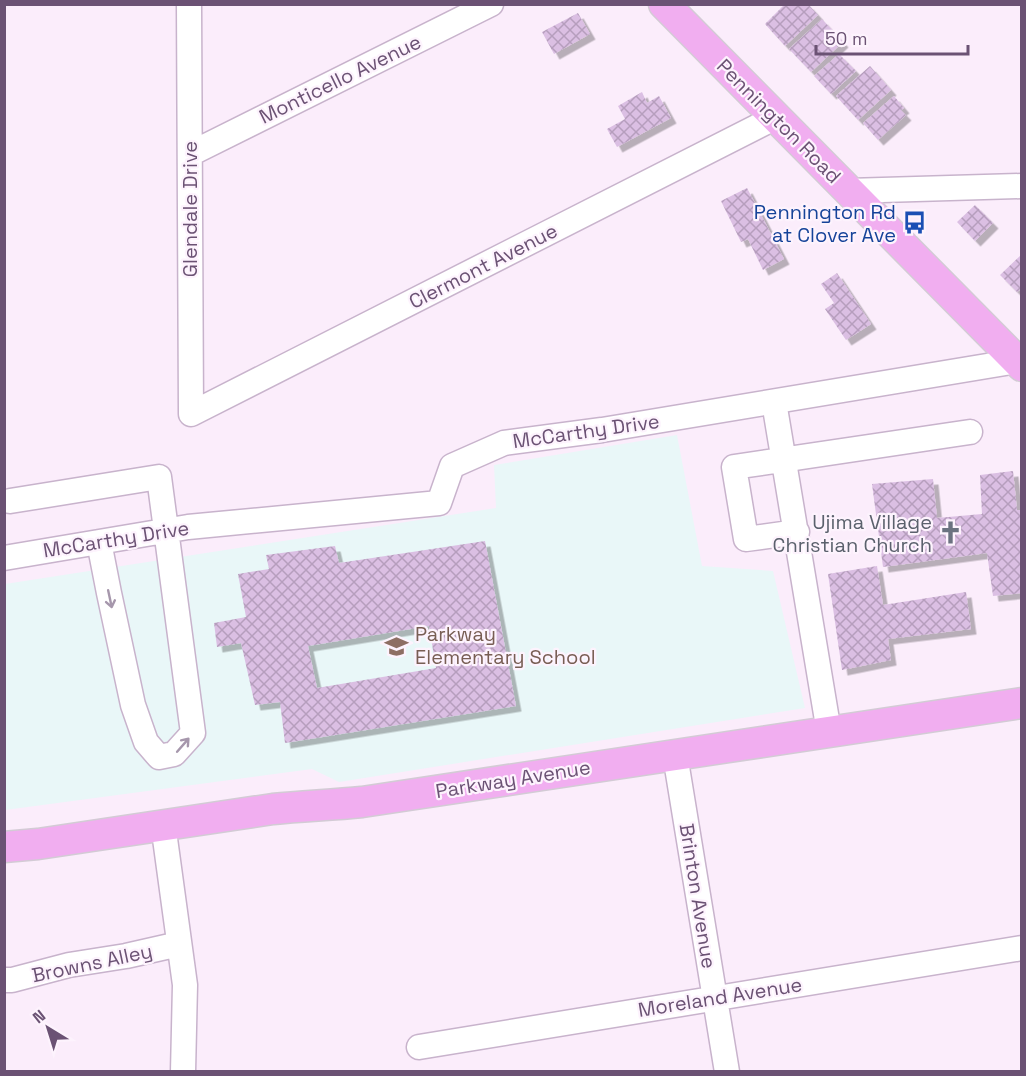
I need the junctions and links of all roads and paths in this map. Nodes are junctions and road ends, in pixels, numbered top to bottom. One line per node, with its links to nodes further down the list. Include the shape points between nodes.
1 (189, 4): 5 (street, Glendale Drive)
2 (491, 4): 5 (street, Monticello Avenue)
3 (664, 4): 4 (main road, Pennington Road)
4 (776, 117): 7 (main road, Pennington Road); 10 (street, Clermont Avenue)
5 (190, 154): 10 (street, Glendale Drive)
6 (1022, 186): 7 (street)
7 (848, 191): 8 (main road, Pennington Road)
8 (1019, 363): 9 (street, McCarthy Drive)
9 (774, 402): 12 (street); 14 (street, McCarthy Drive, via 504,443 452,466 439,503)
10 (190, 414)
11 (970, 432): 12 (street)
12 (784, 459): 15 (street); 15 (street, via 734,467 746,539)
13 (10, 501): 14 (street, via 159,477)
14 (167, 530): 16 (street, McCarthy Drive); 16 (street, one-way to 14, via 133,705 146,742 159,757 174,754 193,733)
15 (797, 532): 19 (street)
16 (99, 542): 17 (street, McCarthy Drive)
17 (4, 558)
18 (1022, 703): 19 (main road, Parkway Avenue)
19 (829, 732): 20 (main road, Parkway Avenue)
20 (675, 755): 21 (main road, Parkway Avenue, via 362,802 273,809); 26 (street, Brinton Avenue)
21 (163, 825): 22 (main road, Parkway Avenue); 23 (street)
22 (4, 847)
23 (179, 944): 25 (street, Browns Alley); 28 (street, via 185,985)
24 (1022, 948): 26 (street, Moreland Avenue)
25 (4, 980)
26 (715, 997): 27 (street, Moreland Avenue); 29 (street, Brinton Avenue)
27 (419, 1047)
28 (183, 1071)
29 (727, 1071)

